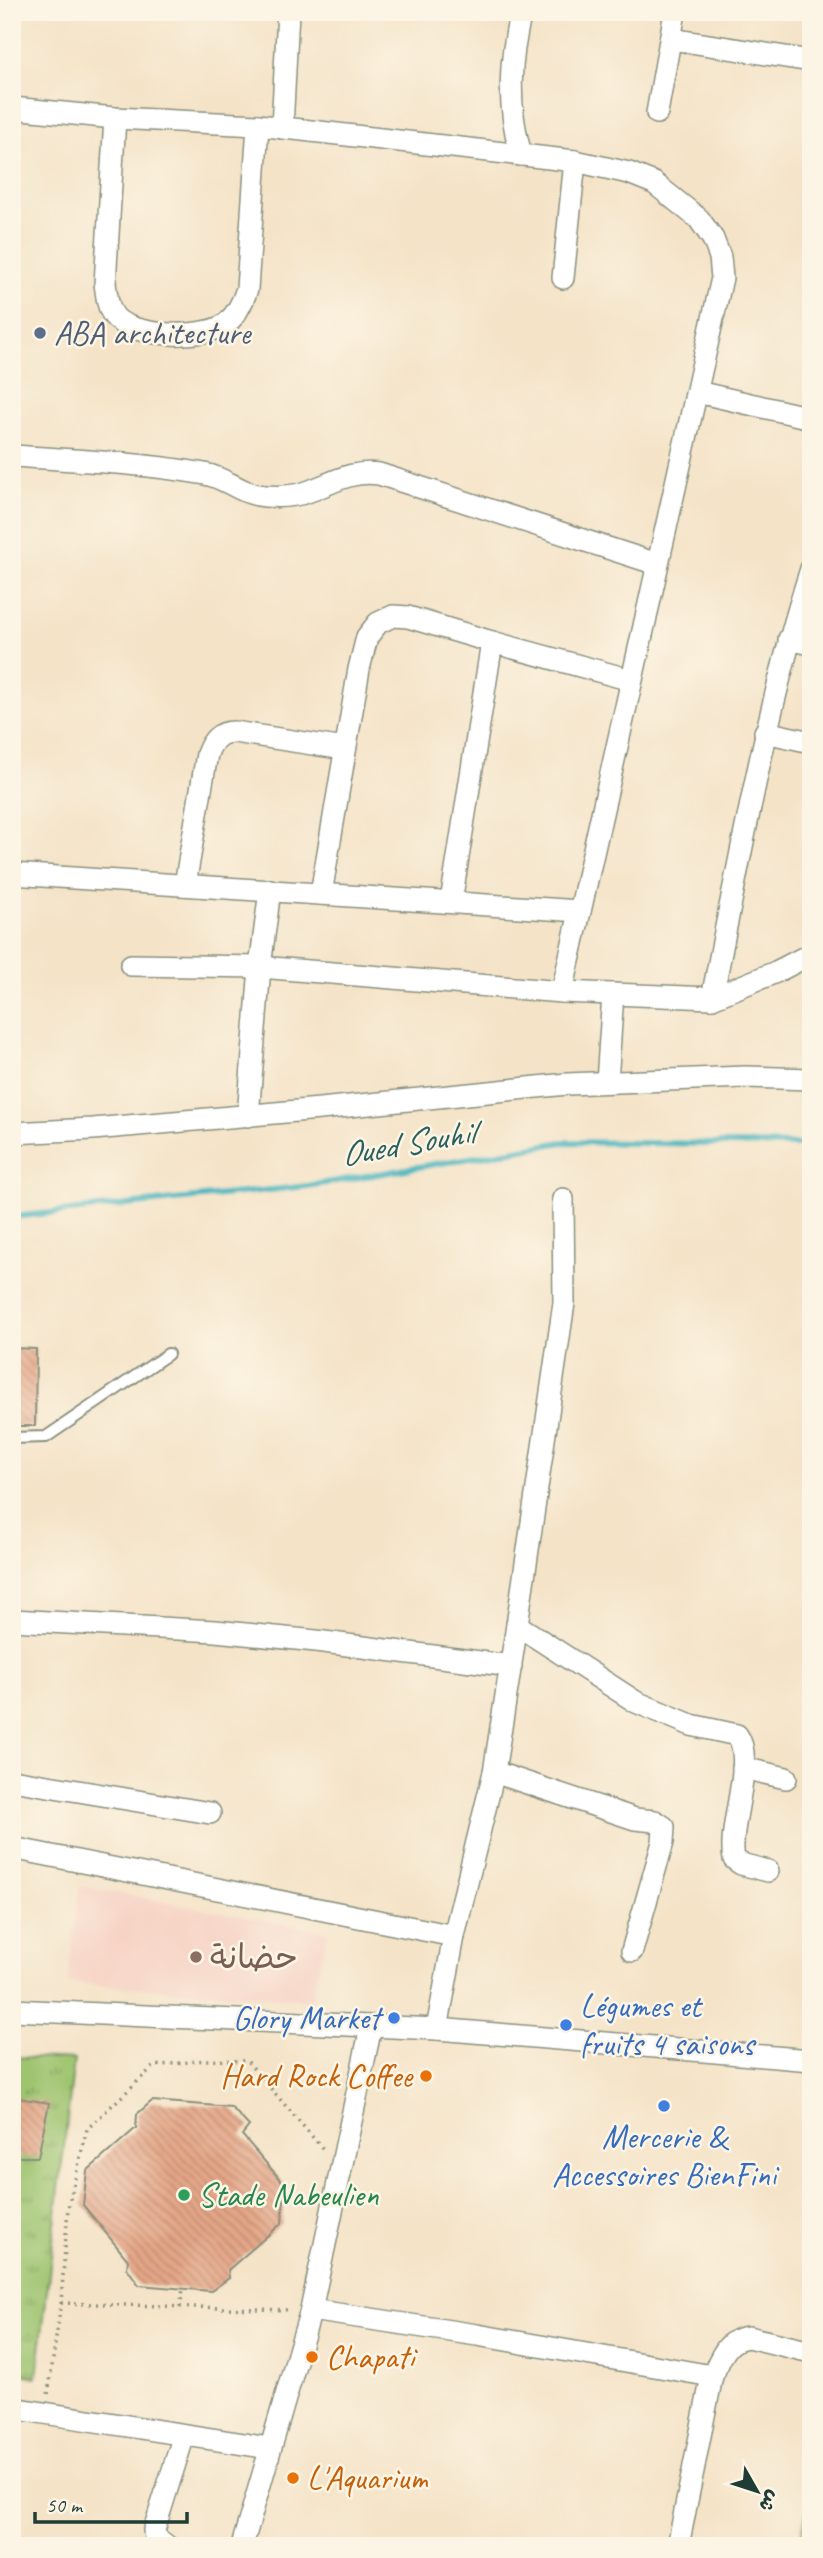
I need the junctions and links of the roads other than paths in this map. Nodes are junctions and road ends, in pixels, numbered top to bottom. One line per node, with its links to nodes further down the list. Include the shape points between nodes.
1 (288, 12): 10 (street)
2 (521, 12): 11 (street, via 510,91)
3 (675, 12): 4 (street)
4 (671, 39): 5 (street); 7 (street)
5 (811, 61)
6 (12, 108): 8 (street)
7 (657, 113)
8 (115, 118): 9 (street); 9 (street, via 105,284 108,302 124,325 189,334 210,332 228,323 247,289)
9 (258, 125): 10 (street)
10 (282, 128): 11 (street)
11 (521, 155): 12 (street)
12 (575, 161): 13 (street); 14 (street, via 654,183 699,219 713,239 722,278)
13 (563, 278)
14 (697, 392): 15 (street); 17 (street)
15 (811, 418)
16 (12, 456): 17 (street, via 209,475 247,494 262,496 286,497 352,474 379,474)
17 (657, 564): 22 (street)
18 (811, 569): 19 (street)
19 (789, 639): 21 (street); 23 (street)
20 (492, 642): 22 (street); 25 (street, via 408,617 393,616 378,623 367,637); 30 (street)
21 (811, 644)
22 (631, 680): 31 (street)
23 (765, 732): 24 (street); 37 (street)
24 (811, 743)
25 (345, 749): 27 (street, via 234,732 217,737 207,754); 29 (street)
26 (12, 874): 27 (street)
27 (185, 885): 28 (street)
28 (270, 890): 29 (street); 34 (street)
29 (321, 894): 30 (street)
30 (451, 902): 31 (street)
31 (580, 911): 35 (street)
32 (811, 954): 37 (street)
33 (131, 965): 34 (street)
34 (260, 967): 35 (street); 40 (street)
35 (562, 992): 36 (street)
36 (614, 994): 37 (street); 39 (street)
37 (712, 998)
38 (811, 1079): 39 (street)
39 (607, 1082): 40 (street)
40 (248, 1115): 41 (street)
41 (12, 1133)
42 (563, 1199): 46 (street, via 564,1303)
43 (168, 1354): 44 (lane, via 46,1437)
44 (12, 1438)
45 (12, 1620): 47 (street, via 215,1631)
46 (517, 1625): 47 (street); 48 (street, via 636,1702 691,1725 737,1735)
47 (511, 1666): 49 (street)
48 (743, 1768): 50 (street); 54 (street, via 734,1858)
49 (494, 1772): 55 (street); 56 (street, via 664,1827)
50 (786, 1778)
51 (12, 1780): 52 (street)
52 (210, 1813)
53 (12, 1848): 55 (street)
54 (768, 1871)
55 (454, 1936): 59 (street)
56 (632, 1951)
57 (12, 2010): 58 (street)
58 (371, 2027): 59 (street); 61 (street)
59 (438, 2029): 60 (street)
60 (811, 2060)
61 (311, 2310): 63 (street); 66 (street)
62 (811, 2352): 63 (street, via 739,2338 729,2344)
63 (712, 2376): 69 (street)
64 (12, 2408): 65 (street)
65 (184, 2435): 66 (street); 67 (street, via 154,2530 155,2537)
66 (270, 2448): 68 (street)
67 (167, 2546)
68 (242, 2546)
69 (678, 2546)

